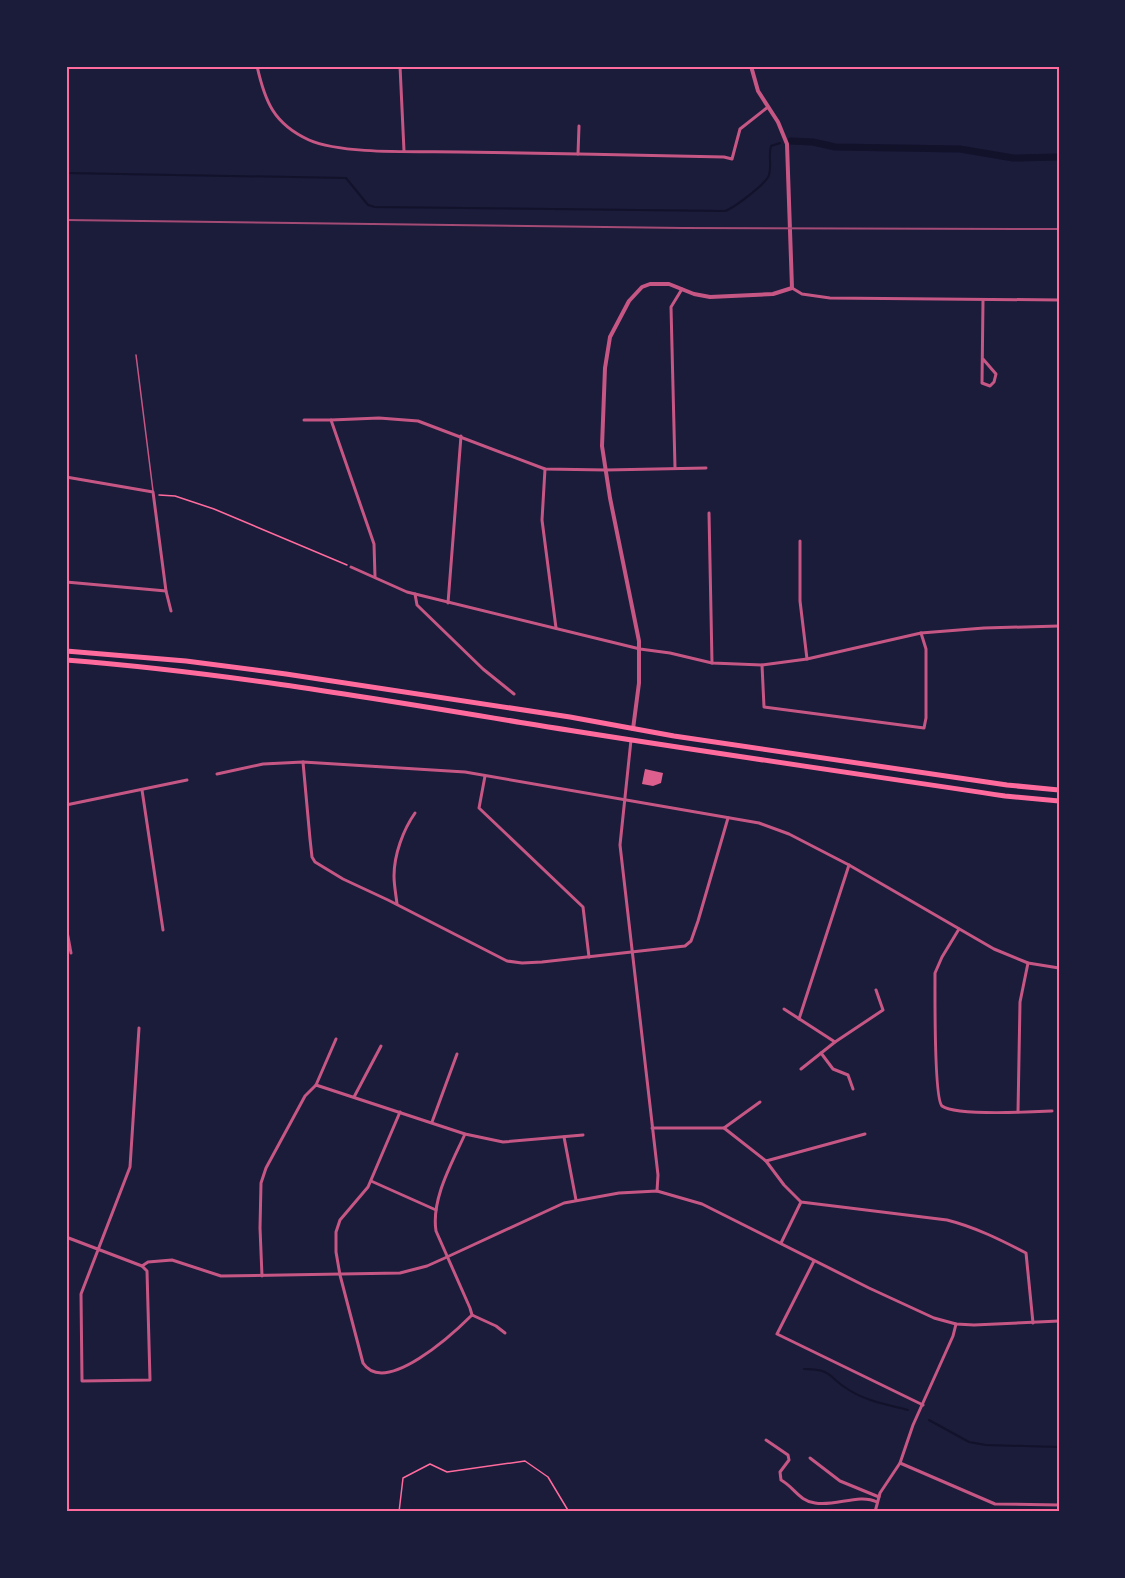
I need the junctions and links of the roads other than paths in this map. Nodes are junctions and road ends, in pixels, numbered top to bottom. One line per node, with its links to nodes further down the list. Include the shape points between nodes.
1 (257, 66): 6 (street, via 263,95 291,130 311,141 337,147)
2 (400, 66): 6 (street)
3 (752, 66): 4 (street, via 758,92)
4 (768, 107): 7 (street, via 740,129 732,159); 8 (street, via 787,144)
5 (579, 126): 7 (street)
6 (404, 151): 7 (street)
7 (578, 154)
8 (792, 288): 9 (street, via 773,294 710,297); 10 (street, via 802,294 830,298)
9 (682, 289): 17 (street, via 671,307); 20 (street, via 669,284 642,287 615,325 605,368 602,446)
10 (983, 300): 11 (street); 13 (street)
11 (1059, 300)
12 (136, 355): 22 (lane)
13 (983, 359): 13 (street, via 982,383 990,386 996,374)
14 (304, 420): 15 (street)
15 (331, 420): 16 (street, via 404,418); 26 (street, via 374,544)
16 (461, 436): 19 (street); 30 (street)
17 (675, 468): 18 (street); 20 (street)
18 (706, 468)
19 (545, 469): 20 (street); 33 (street, via 542,520)
20 (606, 470): 35 (street)
21 (66, 477): 22 (street)
22 (153, 492): 28 (street)
23 (710, 513): 39 (street)
24 (800, 541): 37 (street, via 800,601)
25 (351, 567): 26 (street)
26 (375, 576): 29 (street)
27 (66, 582): 28 (street)
28 (166, 591): 31 (street)
29 (415, 594): 30 (street); 41 (street, via 417,605)
30 (448, 603): 33 (street)
31 (171, 611)
32 (1059, 626): 34 (street)
33 (556, 628): 35 (street)
34 (921, 633): 37 (street); 40 (street, via 926,649 924,728 764,707)
35 (640, 650): 39 (street); 42 (street)
36 (66, 651): 42 (highway, via 286,674)
37 (807, 658): 40 (street)
38 (66, 660): 43 (highway, via 302,686)
39 (712, 663): 40 (street)
40 (762, 665)
41 (514, 694)
42 (633, 729): 43 (highway); 49 (highway)
43 (631, 738): 50 (street); 51 (highway)
44 (303, 762): 45 (street); 46 (street); 56 (street, via 315,862)
45 (217, 774)
46 (485, 776): 50 (street); 62 (street, via 479,808 583,907)
47 (187, 780): 48 (street)
48 (142, 790): 52 (street); 59 (street)
49 (1059, 790)
50 (624, 801): 54 (street); 60 (street, via 620,845)
51 (1059, 801)
52 (66, 805)
53 (415, 813): 56 (street, via 402,837 394,875)
54 (728, 818): 55 (street, via 768,825); 60 (street, via 691,941 685,946)
55 (849, 865): 58 (street); 67 (street)
56 (397, 904): 62 (street, via 513,962)
57 (66, 926): 61 (street)
58 (959, 929): 63 (street); 81 (street, via 936,973 939,1103 960,1112)
59 (163, 930)
60 (631, 952): 62 (street); 83 (street)
61 (71, 953)
62 (589, 957)
63 (1028, 963): 64 (street); 81 (street, via 1020,1002)
64 (1059, 968)
65 (876, 990): 70 (street, via 883,1010)
66 (784, 1009): 67 (street)
67 (799, 1019): 70 (street)
68 (139, 1028): 97 (street, via 130,1167)
69 (336, 1039): 75 (street)
70 (835, 1042): 72 (street)
71 (381, 1046): 77 (street)
72 (821, 1053): 74 (street); 76 (street, via 832,1069 848,1075)
73 (457, 1054): 82 (street)
74 (801, 1069)
75 (316, 1086): 77 (street); 101 (street, via 305,1096 261,1183)
76 (853, 1089)
77 (354, 1097): 80 (street)
78 (759, 1102): 84 (street)
79 (1052, 1111): 81 (street)
80 (400, 1112): 82 (street); 90 (street)
81 (1018, 1112)
82 (432, 1122): 85 (street)
83 (652, 1128): 84 (street); 91 (street)
84 (724, 1128): 89 (street)
85 (465, 1134): 88 (street, via 503,1142); 94 (street)
86 (865, 1134): 89 (street)
87 (583, 1135): 88 (street)
88 (564, 1137): 92 (street)
89 (766, 1161): 93 (street)
90 (371, 1181): 94 (street); 102 (street, via 340,1220 335,1242)
91 (657, 1191): 92 (street); 96 (street, via 702,1204)
92 (576, 1200): 98 (street)
93 (801, 1202): 96 (street); 105 (street, via 947,1220 1026,1253)
94 (436, 1210): 98 (street, via 436,1231)
95 (66, 1237): 97 (street)
96 (781, 1243): 99 (street)
97 (98, 1250): 100 (street); 100 (street, via 81,1294 82,1380 150,1380 147,1271)
98 (447, 1257): 102 (street, via 400,1273); 103 (street)
99 (814, 1260): 106 (street, via 934,1318); 108 (street, via 777,1334)
100 (142, 1266): 101 (street, via 172,1260 221,1276)
101 (262, 1275): 102 (street)
102 (340, 1275): 103 (street, via 363,1362 373,1371 387,1372 408,1365)
103 (472, 1315): 107 (street)
104 (1059, 1321): 105 (street)
105 (1033, 1323): 106 (street)
106 (956, 1324): 108 (street)
107 (505, 1333)
108 (923, 1405): 111 (street)
109 (766, 1440): 113 (street, via 788,1455 789,1460 780,1472 781,1480 804,1500 816,1504)
110 (810, 1458): 112 (street, via 840,1481)
111 (900, 1463): 112 (street); 114 (street, via 995,1504)
112 (879, 1497): 113 (street)
113 (877, 1502): 115 (street)
114 (1059, 1505)
115 (875, 1512)

